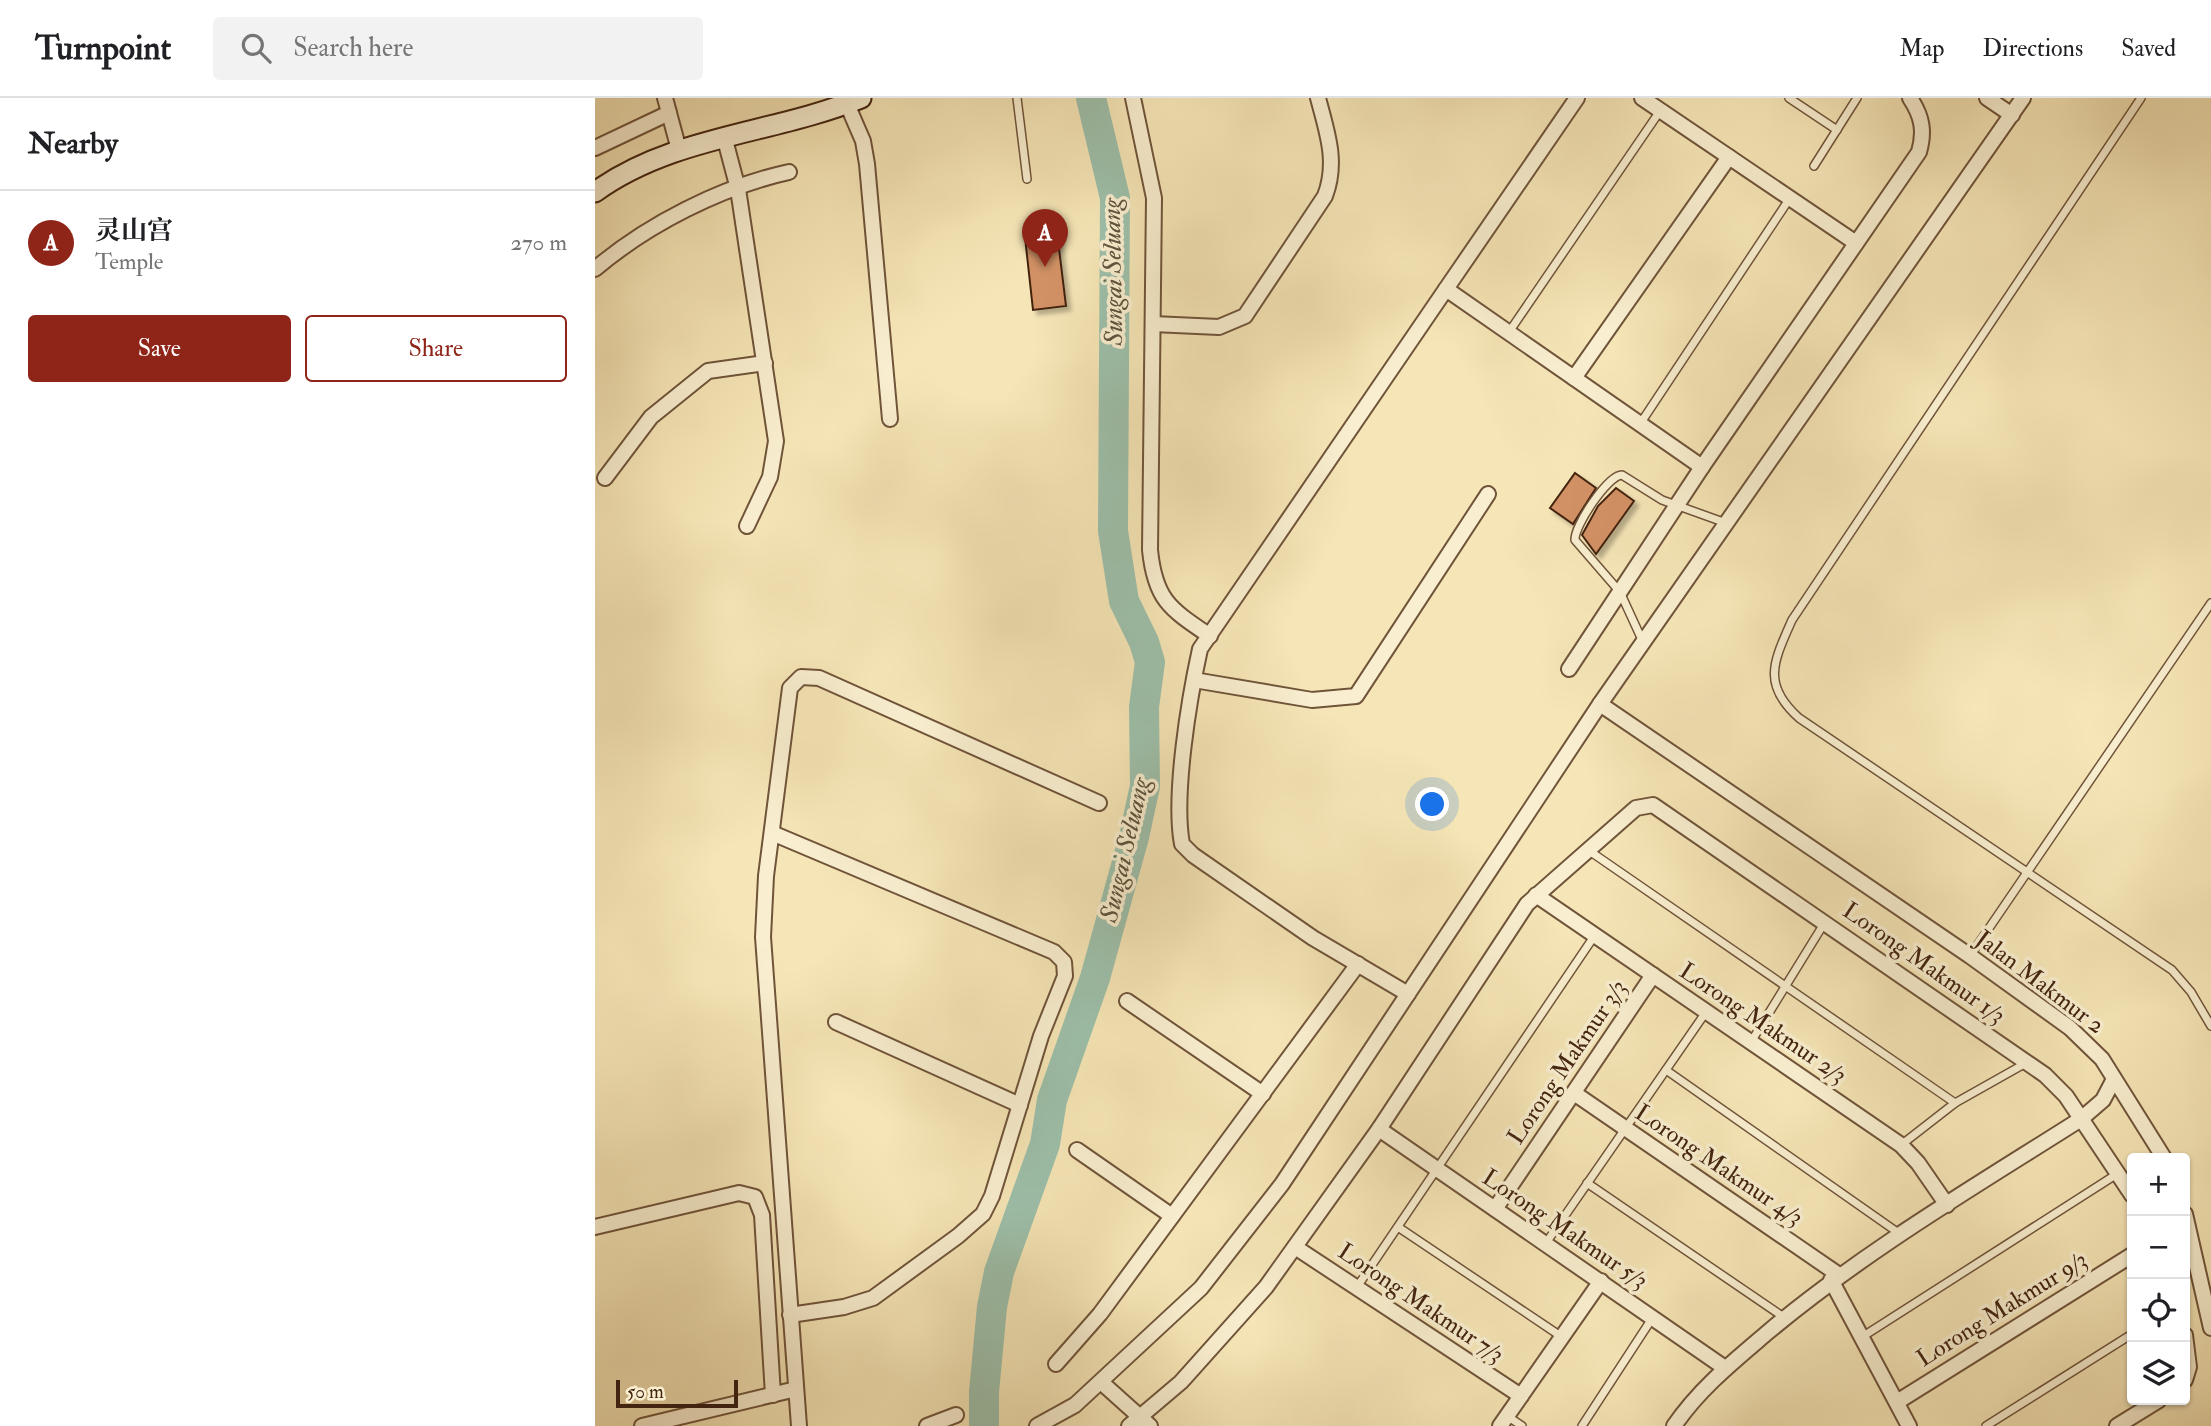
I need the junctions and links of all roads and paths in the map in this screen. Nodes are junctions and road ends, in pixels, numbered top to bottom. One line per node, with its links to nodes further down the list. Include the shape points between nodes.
1 (1017, 98): 23 (lane)
2 (1133, 98): 30 (street, via 1154,198)
3 (1318, 98): 30 (street, via 1331,150 1332,176 1325,196 1245,316 1219,327)
4 (1577, 98): 29 (street)
5 (1642, 98): 14 (street)
6 (1789, 98): 16 (lane)
7 (1857, 98): 16 (lane)
8 (1910, 98): 27 (street, via 1919,111 1923,136 1919,152)
9 (1987, 98): 15 (street)
10 (2023, 98): 15 (street)
11 (2141, 98): 52 (lane, via 1792,620 1774,671 1774,687 1782,703 1798,718)
12 (854, 101): 17 (main road); 34 (street, via 867,164)
13 (667, 105): 18 (street); 19 (street)
14 (1660, 110): 20 (street); 31 (lane)
15 (2012, 115): 40 (street)
16 (1837, 130): 21 (lane)
17 (724, 136): 19 (main road); 24 (street)
18 (595, 148)
19 (679, 150): 25 (main road)
20 (1729, 157): 26 (street); 33 (street)
21 (1814, 166)
22 (789, 172): 24 (street)
23 (1027, 179)
24 (738, 189): 28 (street, via 629,242); 32 (street)
25 (595, 192)
26 (1790, 198): 27 (street); 35 (lane)
27 (1856, 243): 36 (street)
28 (595, 269)
29 (1446, 289): 31 (street); 44 (street)
30 (1153, 324): 44 (street, via 1152,575 1160,597)
31 (1509, 333): 33 (street)
32 (765, 363): 37 (street, via 708,371 652,417); 41 (street, via 775,461)
33 (1574, 378): 35 (street)
34 (891, 419)
35 (1640, 424): 36 (street)
36 (1702, 467): 39 (street)
37 (605, 478)
38 (1488, 494): 47 (street, via 1356,696 1312,700)
39 (1678, 504): 40 (lane); 42 (street); 42 (lane, via 1662,500 1622,475 1609,480 1575,540)
40 (1727, 523): 45 (street)
41 (747, 526)
42 (1620, 592): 45 (lane); 46 (street)
43 (2211, 603): 52 (lane)
44 (1210, 636): 47 (street, via 1201,649)
45 (1643, 642): 48 (street)
46 (1569, 669)
47 (1194, 680): 57 (street, via 1180,799 1182,844 1313,938)
48 (1600, 704): 56 (street, Jalan Makmur 2); 60 (street)
49 (1098, 803): 50 (street, via 819,678 801,677 790,688)
50 (772, 833): 72 (street, via 1054,953 1064,962 1065,976); 96 (street, via 763,937)
51 (1587, 849): 53 (street); 54 (street, Lorong Makmur 1/3, via 1636,808 1653,805); 59 (lane)
52 (2028, 870): 56 (lane); 64 (lane, via 2172,970)
53 (1537, 895): 55 (street, Lorong Makmur 2/3); 75 (street)
54 (1826, 922): 59 (lane); 66 (street, Lorong Makmur 1/3)
55 (1595, 935): 58 (street, Lorong Makmur 2/3); 79 (lane)
56 (1970, 956): 68 (street, Jalan Makmur 2, via 2070,1028)
57 (1358, 964): 60 (street); 70 (street)
58 (1654, 975): 62 (street, Lorong Makmur 2/3); 69 (street, Lorong Makmur 3/3)
59 (1788, 986): 65 (lane); 71 (lane)
60 (1408, 994): 105 (street, via 1282,1184 1201,1288)
61 (1126, 1001): 70 (street)
62 (1706, 1012): 65 (street, Lorong Makmur 2/3); 67 (lane)
63 (837, 1022): 72 (street)
64 (2211, 1026)
65 (1751, 1042): 76 (street, Lorong Makmur 2/3)
66 (2027, 1062): 71 (lane); 73 (street, Lorong Makmur 1/3, via 2066,1096)
67 (1666, 1070): 74 (lane); 89 (lane)
68 (2115, 1079): 73 (street, via 2103,1100); 78 (street, Jalan Makmur 2)
69 (1574, 1093): 74 (street, Lorong Makmur 4/3); 84 (street, Lorong Makmur 3/3)
70 (1263, 1094): 85 (street)
71 (1955, 1103): 76 (lane)
72 (1020, 1105): 96 (street, via 992,1196 983,1213 958,1236 873,1297 844,1307)
73 (2081, 1119): 80 (street, Lorong Makmur 1/3); 83 (street)
74 (1625, 1128): 81 (lane); 93 (street, Lorong Makmur 4/3)
75 (1379, 1129): 79 (street, Lorong Makmur 5/3); 91 (street)
76 (1902, 1146): 83 (street, Lorong Makmur 2/3)
77 (1077, 1150): 85 (street)
78 (2161, 1153)
79 (1437, 1169): 84 (street, Lorong Makmur 5/3); 88 (lane)
80 (2118, 1174): 82 (street, Lorong Makmur 1/3); 101 (lane)
81 (1587, 1183): 90 (lane); 98 (lane)
82 (2127, 1188)
83 (1947, 1205): 89 (street)
84 (1495, 1209): 90 (street, Lorong Makmur 5/3)
85 (1172, 1216): 103 (street, via 1100,1314)
86 (2185, 1216): 99 (street)
87 (595, 1227): 107 (street, via 739,1193 755,1197 762,1215)
88 (1398, 1227): 95 (lane); 100 (lane)
89 (1901, 1235): 93 (street)
90 (1546, 1243): 94 (street, Lorong Makmur 5/3)
91 (1296, 1247): 95 (street, Lorong Makmur 7/3); 113 (street, via 1266,1287)
92 (2127, 1258): 109 (street, Lorong Makmur 9/3)
93 (1835, 1277): 98 (street); 101 (street)
94 (1601, 1281): 97 (street, Lorong Makmur 5/3); 100 (street)
95 (1357, 1287): 108 (street, Lorong Makmur 7/3)
96 (790, 1315): 106 (street)
97 (1654, 1317): 104 (street, Lorong Makmur 5/3); 119 (lane)
98 (1785, 1318): 104 (street)
99 (2211, 1328)
100 (1563, 1337): 108 (street)
101 (1861, 1337): 109 (street)
102 (2127, 1337): 122 (lane)
103 (1056, 1364)
104 (1725, 1368): 120 (street, via 1688,1404)
105 (1101, 1382): 113 (street); 117 (street, via 1075,1405)
106 (796, 1389): 107 (street); 115 (street)
107 (773, 1395): 114 (street)
108 (1521, 1396): 112 (street)
109 (1897, 1402): 121 (street)
110 (2151, 1405): 123 (street)
111 (957, 1415): 116 (street)
112 (1504, 1421): 118 (lane)
113 (1140, 1423)
114 (642, 1426)
115 (799, 1426)
116 (927, 1426)
117 (1037, 1426)
118 (1522, 1426)
119 (1583, 1426)
120 (1674, 1426)
121 (1909, 1426)
122 (1986, 1426)
123 (2117, 1426)

